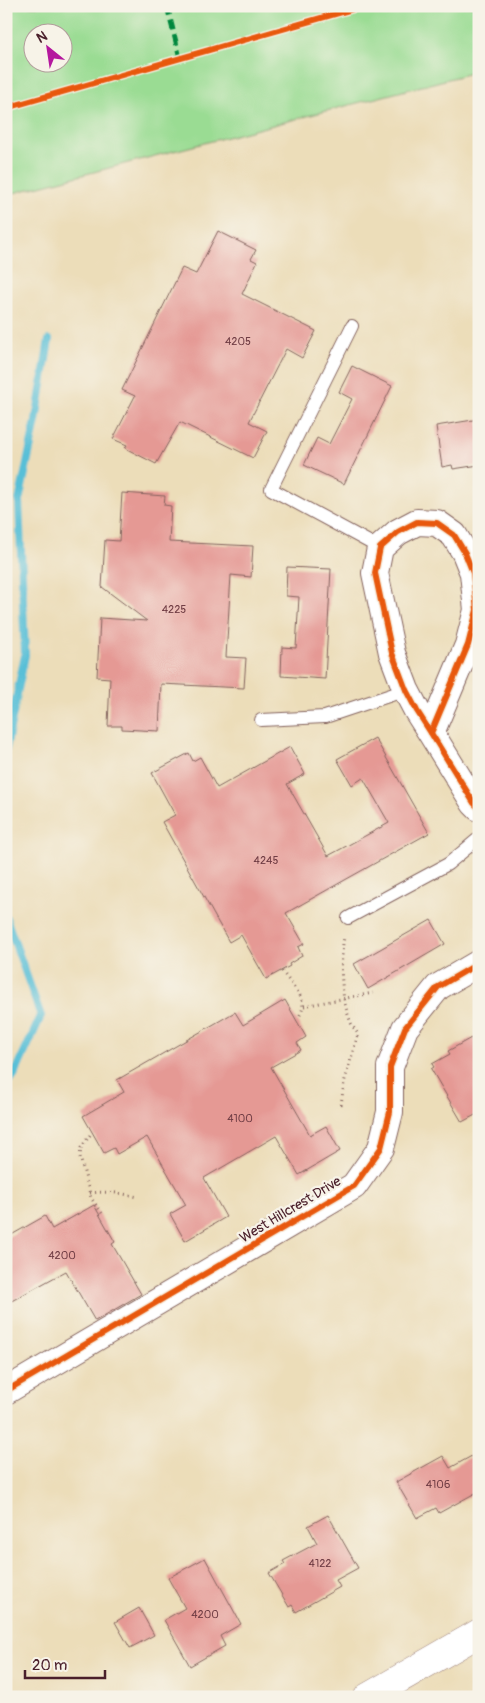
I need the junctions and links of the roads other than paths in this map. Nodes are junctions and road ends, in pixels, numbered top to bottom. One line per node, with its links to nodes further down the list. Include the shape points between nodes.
1 (352, 326): 2 (lane, via 271,489)
2 (380, 548): 3 (street, via 398,532 417,522 437,523 454,535); 4 (street, via 375,573 392,653)
3 (476, 572): 6 (street, via 476,610 468,645)
4 (406, 690): 5 (lane, via 325,717); 6 (street)
5 (261, 720)
6 (431, 733): 7 (street)
7 (479, 808)
8 (479, 838): 9 (lane, via 448,864)
9 (348, 918)
10 (479, 963): 11 (street, West Hillcrest Drive, via 438,988 406,1028 390,1067 390,1112 381,1148 354,1186)
11 (6, 1391)
12 (479, 1633): 13 (street)
13 (368, 1697)

